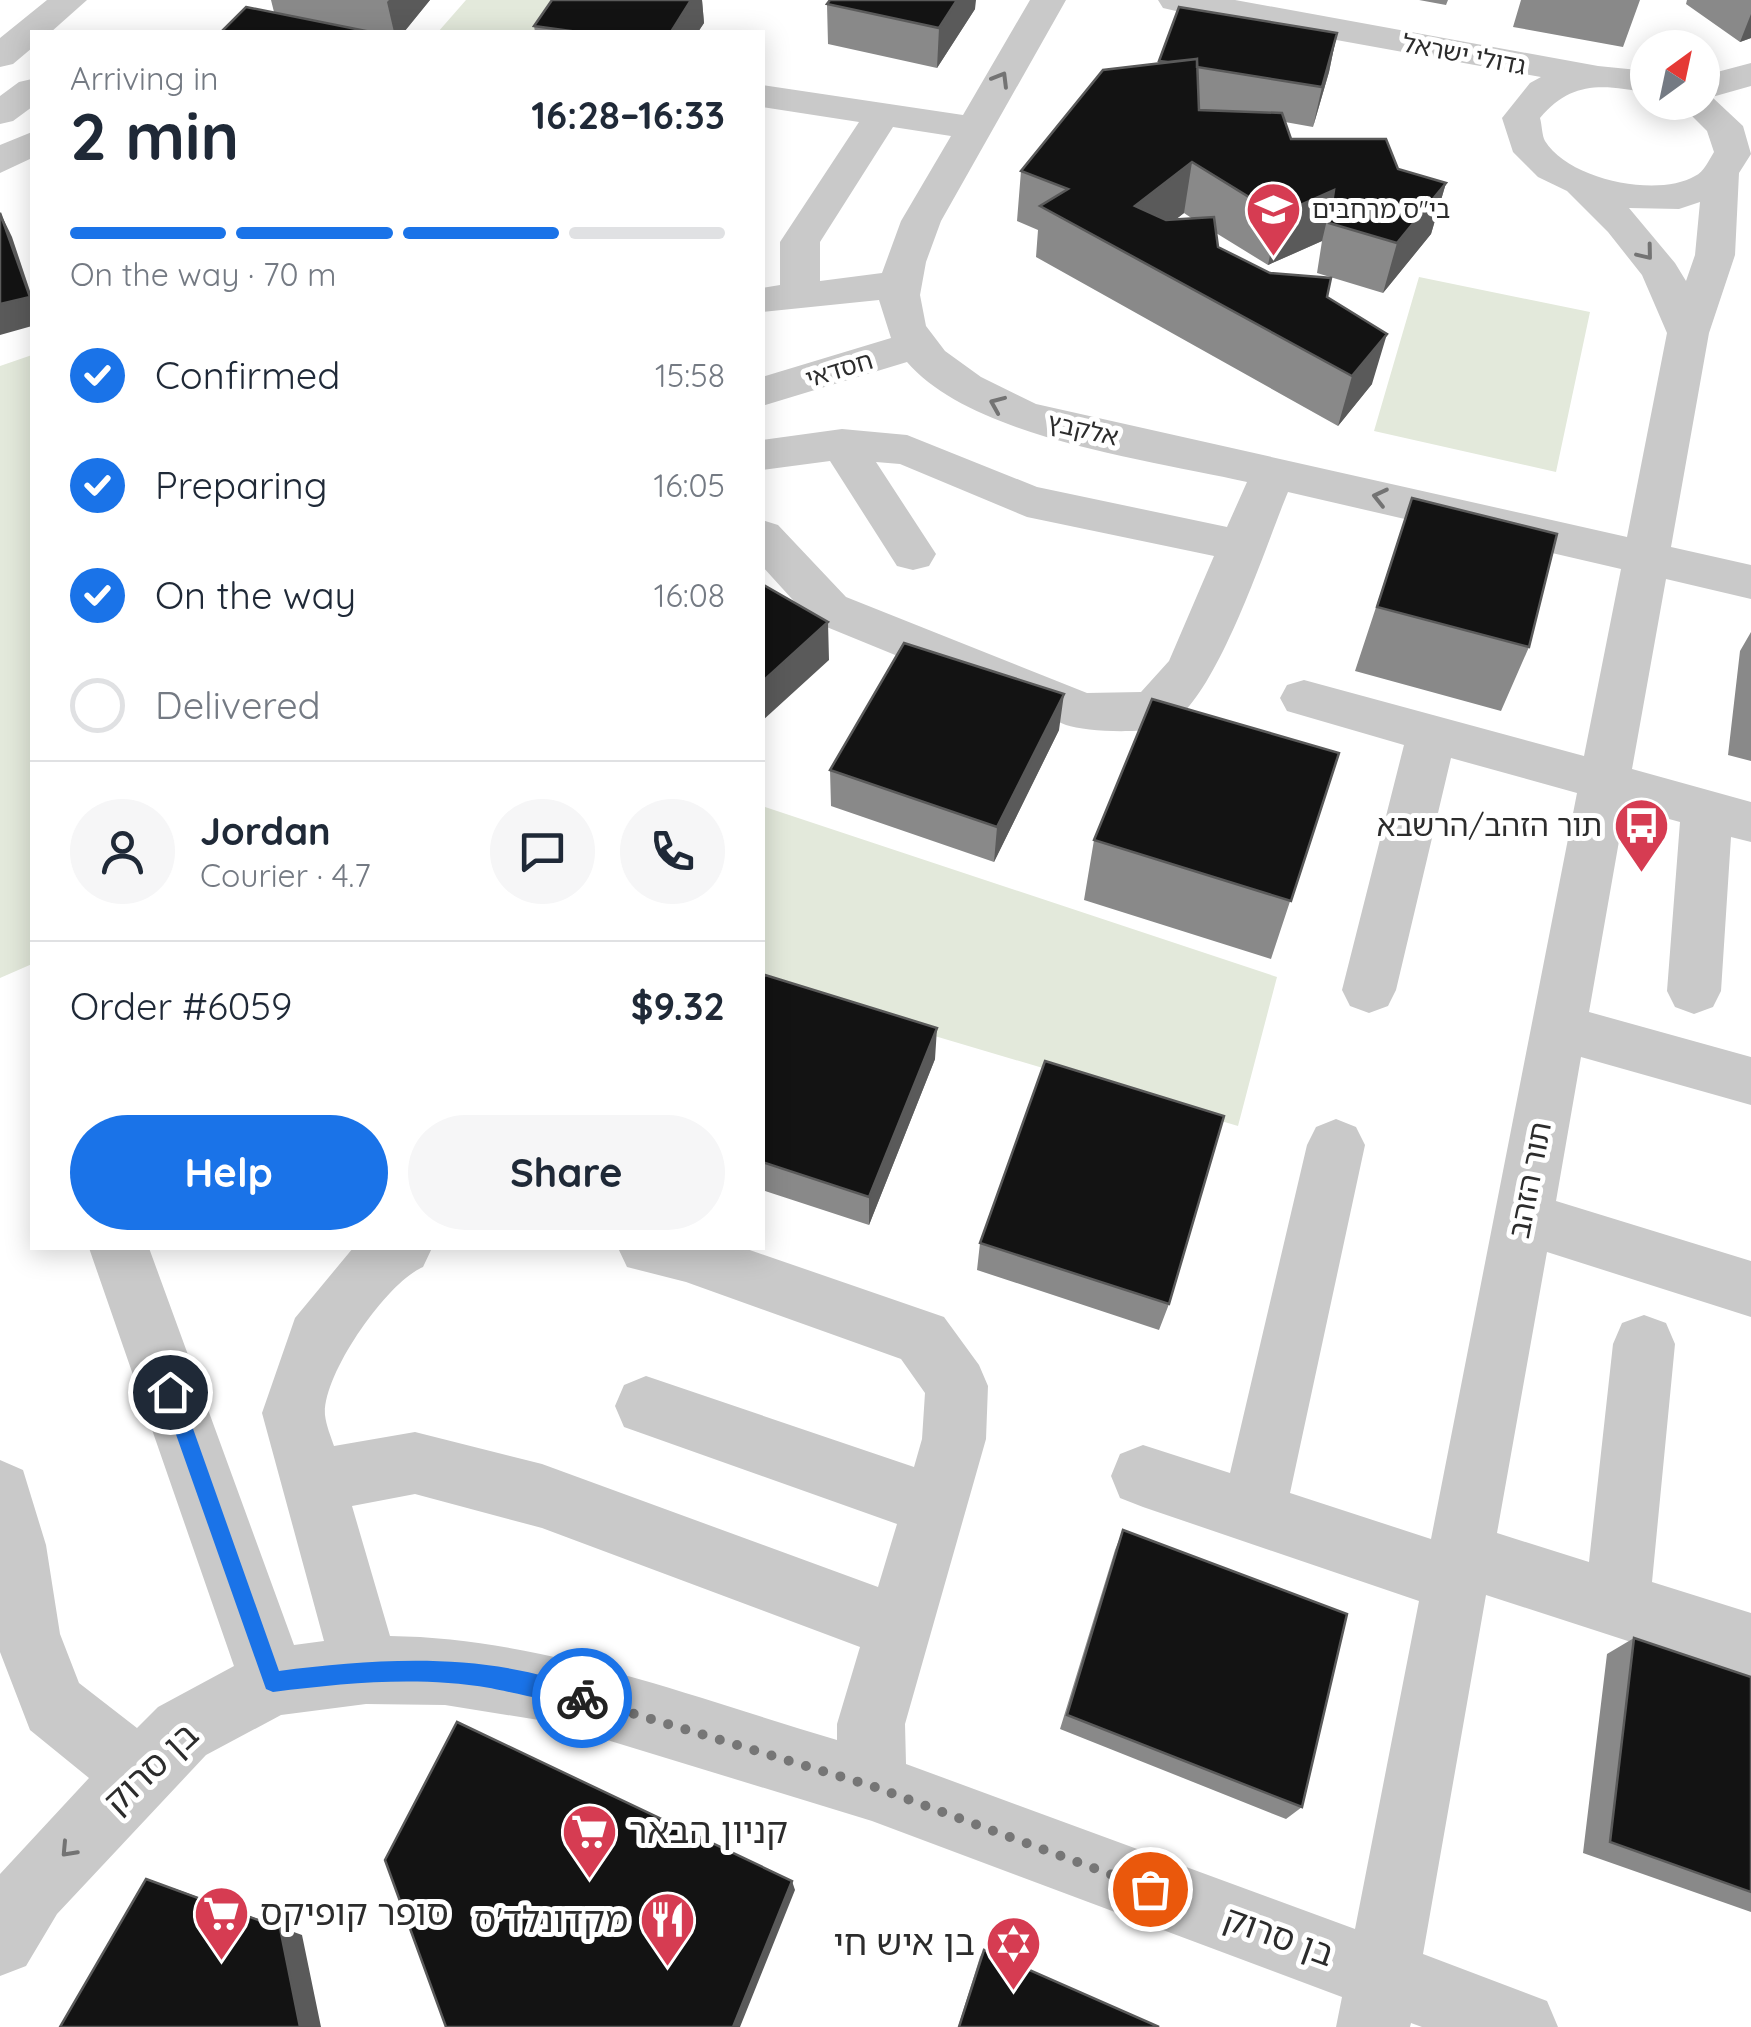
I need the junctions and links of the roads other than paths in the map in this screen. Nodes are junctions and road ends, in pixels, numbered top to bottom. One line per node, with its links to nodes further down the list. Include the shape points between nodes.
1 (69, 0): 5 (street)
2 (1048, 0): 20 (street, אלקבץ, one-way to 2)
3 (1176, 0): 4 (street, גדולי ישראל)
4 (1326, 28): 9 (street, גדולי ישראל); 15 (street, גדולי ישראל)
5 (32, 30)
6 (30, 32): 7 (street)
7 (0, 56)
8 (1751, 74): 11 (street)
9 (1604, 77): 10 (street); 15 (street, via 1573,79)
10 (1630, 80)
11 (1720, 83)
12 (30, 91): 17 (street)
13 (1751, 95): 16 (street)
14 (765, 96): 18 (street)
15 (1529, 101): 24 (street, via 1520,118 1528,146 1556,173)
16 (1720, 109)
17 (0, 113)
18 (884, 114): 20 (street); 26 (street, via 800,242)
19 (1714, 120): 23 (street, תור הזהב, via 1733,152)
20 (973, 128): 25 (street, אלקבץ, via 921,220)
21 (30, 144): 22 (street)
22 (0, 161)
23 (1722, 176): 24 (street, via 1663,197); 27 (street, תור הזהב, via 1715,255)
24 (1584, 187): 27 (street, one-way to 27, via 1662,272)
25 (902, 284): 26 (street); 28 (street, אלקבץ, via 900,306)
26 (781, 298)
27 (1688, 333): 36 (street, תור הזהב)
28 (916, 345): 29 (street, חסדאי); 32 (street, אלקבץ, one-way to 28, via 1024,416 963,390)
29 (765, 391)
30 (842, 444): 31 (street); 34 (street, via 907,450 1027,501); 35 (street)
31 (765, 455)
32 (1273, 472): 34 (street); 36 (street, אלקבץ, one-way to 32)
33 (765, 539): 34 (street, via 828,608 1083,712 1154,710 1189,671)
34 (1242, 546)
35 (913, 554)
36 (1646, 557): 37 (street, אלקבץ); 40 (street, תור הזהב)
37 (1751, 582)
38 (1304, 698): 39 (street)
39 (1432, 734): 40 (street); 42 (street)
40 (1604, 782): 41 (street); 44 (street, תור הזהב)
41 (1729, 816): 43 (street)
42 (1369, 990)
43 (1694, 991)
44 (1559, 1027): 45 (street); 47 (street, תור הזהב)
45 (1751, 1081)
46 (1336, 1145): 58 (street)
47 (1523, 1218): 51 (street); 59 (street, תור הזהב)
48 (120, 1250): 65 (street)
49 (397, 1250): 55 (street, via 384,1255 317,1338 294,1413)
50 (659, 1250): 57 (street, via 922,1337 957,1386 954,1439)
51 (1751, 1290)
52 (1644, 1344): 60 (street)
53 (646, 1406): 57 (street)
54 (1142, 1476): 58 (street)
55 (315, 1482): 61 (street, via 415,1463 542,1496); 64 (street)
56 (0, 1492): 62 (street, via 14,1544)
57 (936, 1506): 61 (street)
58 (1254, 1514): 59 (street)
59 (1458, 1567): 60 (street); 69 (street, תור הזהב)
60 (1617, 1603): 63 (street)
61 (898, 1627): 67 (street, via 871,1724)
62 (14, 1646): 66 (street, via 54,1706)
63 (1751, 1647)
64 (366, 1670): 65 (street, בן סרוק); 67 (street, בן סרוק, via 445,1671 545,1687)
65 (273, 1682): 66 (street, בן סרוק, via 182,1730)
66 (139, 1773): 68 (street, בן סרוק, one-way to 68, via 32,1889)
67 (872, 1786): 69 (street, בן סרוק)
68 (0, 1940)
69 (1378, 2000): 70 (street, בן סרוק)
70 (1521, 2027)

